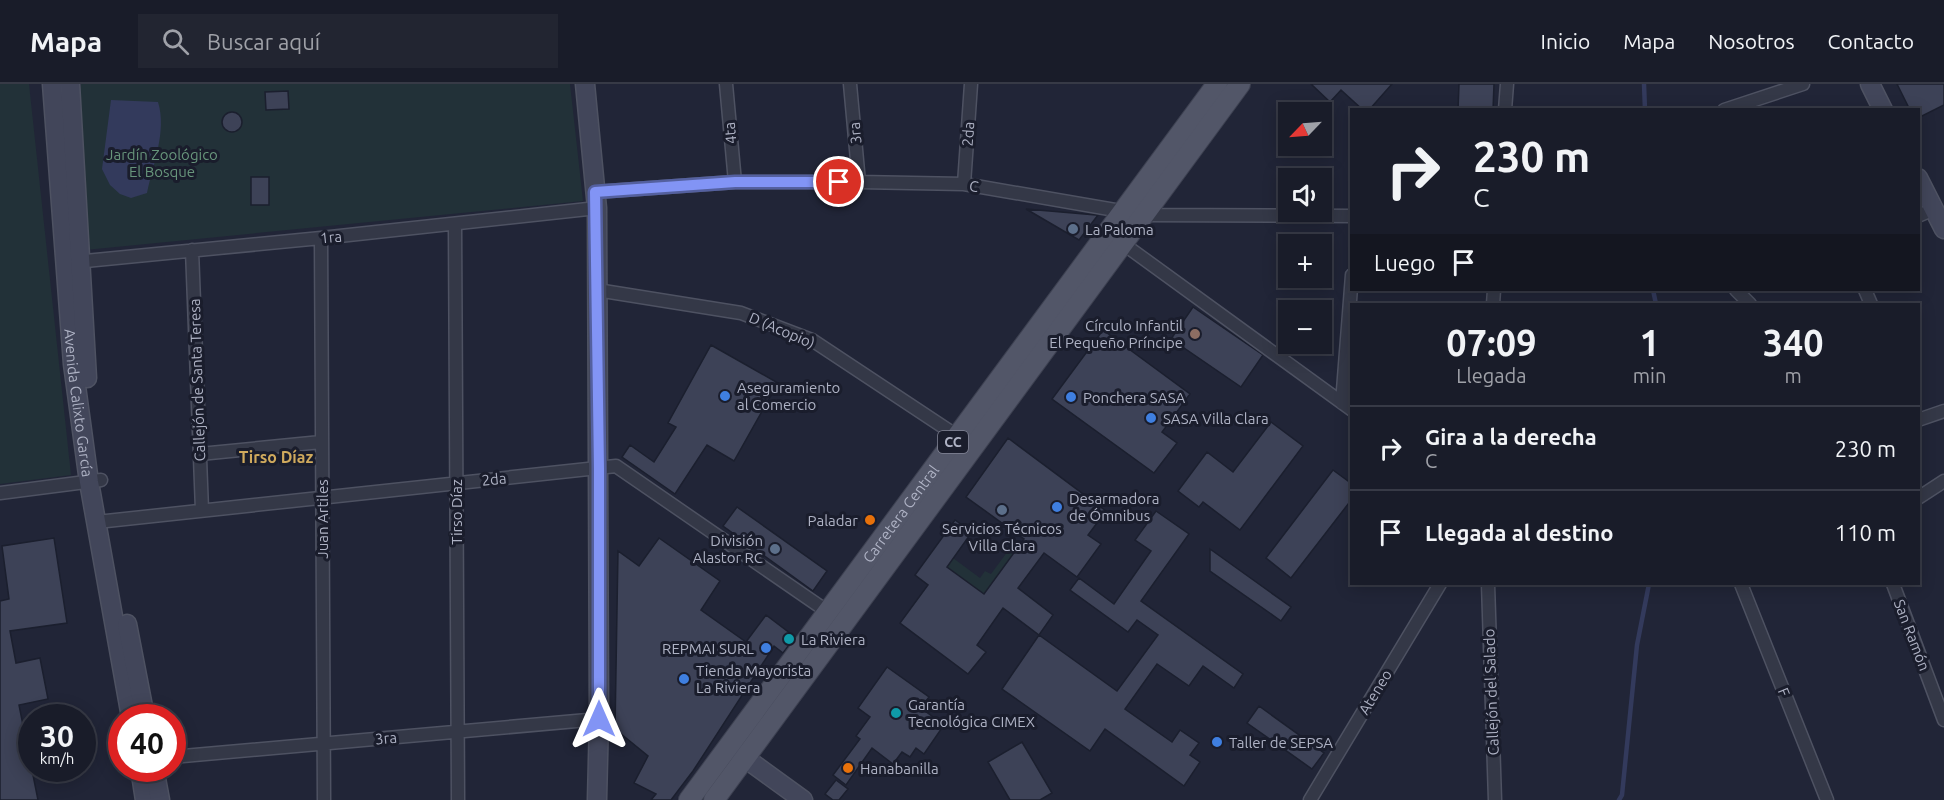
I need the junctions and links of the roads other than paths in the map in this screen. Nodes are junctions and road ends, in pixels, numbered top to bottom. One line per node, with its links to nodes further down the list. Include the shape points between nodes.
1 (52, 84): 29 (main road, Avenida Calixto García)
2 (70, 84): 29 (main road, Avenida Calixto García)
3 (585, 84): 19 (main road)
4 (726, 84): 15 (street, 4ta)
5 (850, 84): 16 (street, 3ra)
6 (971, 84): 17 (street, 2da)
7 (1217, 84): 20 (main road, Carretera Central / CC)
8 (1240, 84): 22 (main road, Carretera Central / CC)
9 (1507, 84): 12 (street)
10 (1803, 84): 13 (street)
11 (1870, 84): 14 (main road)
12 (1505, 108)
13 (1730, 108)
14 (1882, 108)
15 (735, 182): 16 (street, C); 19 (street, C)
16 (860, 182): 17 (street, C)
17 (964, 184): 20 (street, C)
18 (1920, 186): 21 (main road)
19 (596, 200): 24 (street, 1ra); 30 (main road)
20 (1123, 211): 22 (street, C); 27 (main road, Carretera Central / CC)
21 (1926, 212): 25 (main road)
22 (1144, 215): 23 (street, C); 27 (main road, Carretera Central / CC)
23 (1350, 216)
24 (454, 224): 26 (street, 1ra); 43 (street, Tirso Díaz)
25 (1944, 229)
26 (321, 238): 28 (street, 1ra); 37 (street, Juan Artiles)
27 (1115, 238): 34 (street); 38 (main road, Carretera Central / CC)
28 (192, 250): 29 (street, 1ra); 39 (street, Callejón de Santa Teresa)
29 (72, 262): 41 (main road, Avenida Calixto García, via 73,364)
30 (597, 290): 38 (street, D (Acopio), via 741,313 812,340); 40 (main road)
31 (1737, 291): 32 (street)
32 (1749, 303)
33 (1350, 328): 34 (street)
34 (1347, 407)
35 (1944, 411): 36 (street)
36 (1920, 416)
37 (321, 442): 39 (street); 45 (street, Juan Artiles)
38 (965, 442): 53 (main road, Carretera Central / CC); 54 (main road, Carretera Central / CC)
39 (200, 454): 47 (street, Callejón de Santa Teresa)
40 (599, 468): 43 (street, 2da); 53 (street, 2da, via 616,466); 57 (main road)
41 (95, 481): 44 (street); 48 (main road, Avenida Calixto García)
42 (1944, 481): 46 (street)
43 (456, 483): 45 (street, 2da); 59 (street, Tirso Díaz)
44 (0, 493)
45 (321, 497): 47 (street, 2da); 60 (street, Juan Artiles)
46 (1920, 497)
47 (202, 510): 48 (street, 2da)
48 (103, 521): 55 (main road, Avenida Calixto García); 56 (main road, Avenida Calixto García)
49 (1439, 585): 74 (street, Ateneo)
50 (1488, 585): 75 (street, Callejón del Salado)
51 (1741, 585): 76 (street, F)
52 (1893, 585): 58 (street, San Ramón)
53 (828, 612): 54 (street, 2da); 61 (main road, Carretera Central / CC)
54 (844, 623): 63 (main road, Carretera Central / CC)
55 (129, 704)
56 (142, 704)
57 (599, 719): 59 (street, 3ra); 70 (main road)
58 (1944, 720)
59 (457, 732): 60 (street, 3ra); 69 (street, Tirso Díaz)
60 (323, 744): 62 (street, 3ra); 68 (street, Juan Artiles)
61 (729, 746): 63 (main road); 71 (main road, Carretera Central / CC)
62 (186, 756)
63 (745, 758): 72 (main road, Carretera Central / CC); 73 (main road)
64 (143, 782): 66 (main road)
65 (157, 782): 67 (main road)
66 (146, 800)
67 (160, 800)
68 (324, 800)
69 (458, 800)
70 (597, 800)
71 (689, 800)
72 (714, 800)
73 (803, 800)
74 (1310, 800)
75 (1495, 800)
76 (1827, 800)

